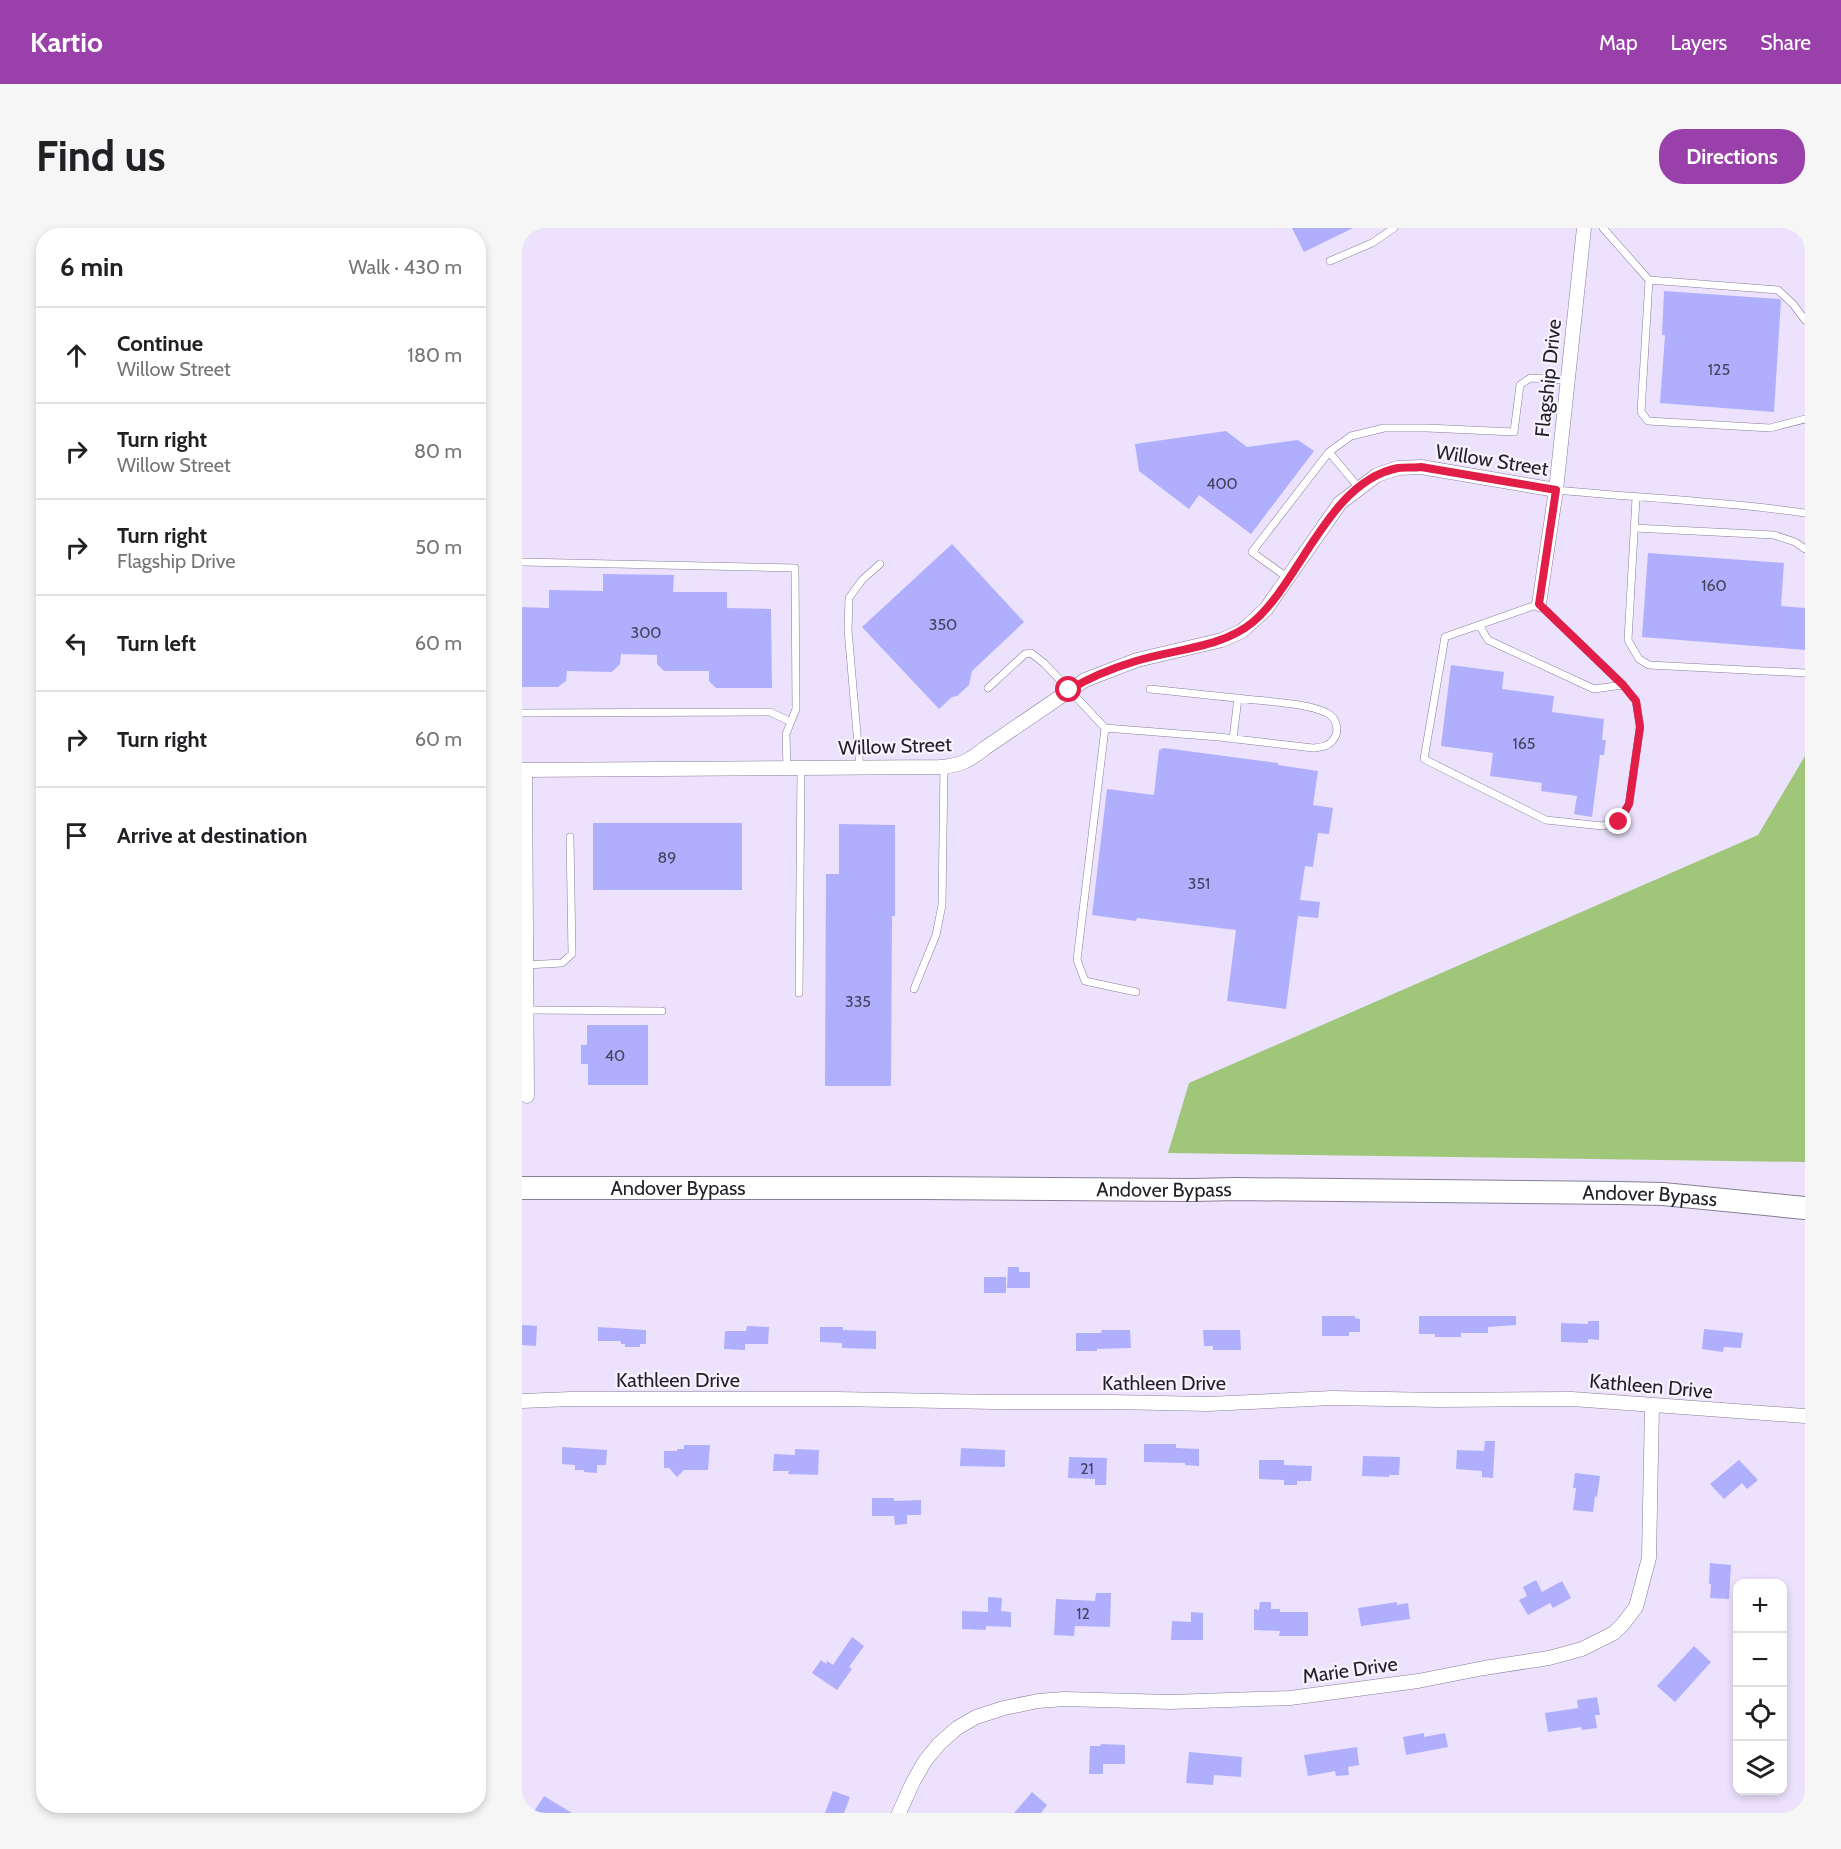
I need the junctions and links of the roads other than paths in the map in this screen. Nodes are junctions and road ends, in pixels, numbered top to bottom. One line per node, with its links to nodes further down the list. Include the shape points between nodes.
1 (1394, 228): 4 (lane, via 1372,243)
2 (1584, 228): 7 (street, Flagship Drive)
3 (1603, 228): 5 (lane)
4 (1330, 261)
5 (1649, 280): 6 (lane, via 1778,290); 8 (lane, via 1641,412 1648,421 1770,428)
6 (1805, 320)
7 (1568, 380): 9 (lane, via 1530,378 1520,385 1514,432 1384,429 1351,436); 11 (street, Flagship Drive)
8 (1805, 419)
9 (1329, 452): 10 (lane); 18 (lane, via 1252,552)
10 (1359, 488): 11 (street, Willow Street, via 1377,475 1398,468 1421,467); 18 (street, Willow Street, via 1340,503)
11 (1556, 490): 12 (lane); 19 (street, Flagship Drive)
12 (1636, 498): 13 (lane); 14 (lane)
13 (1805, 513)
14 (1634, 528): 15 (lane, via 1774,535); 21 (lane, via 1628,640 1639,659 1650,664)
15 (1805, 549)
16 (522, 561): 28 (lane, via 795,568 795,709)
17 (880, 564): 33 (lane, via 849,598 848,630)
18 (1288, 578): 25 (street, Willow Street, via 1266,609 1242,630 1222,639 1137,660)
19 (1539, 604): 20 (lane); 22 (lane)
20 (1479, 625): 22 (lane, via 1488,640 1594,689); 22 (lane, via 1445,637 1424,759 1546,820 1602,826 1619,822 1629,804 1640,727 1636,701)
21 (1805, 673)
22 (1623, 685)
23 (988, 688): 25 (lane, via 1025,654 1031,653)
24 (1150, 689): 26 (lane)
25 (1069, 690): 29 (lane); 31 (street, Willow Street, via 969,760)
26 (1238, 698): 30 (lane); 30 (lane, via 1330,714 1337,724 1337,734 1324,747 1313,748)
27 (522, 713): 28 (lane, via 770,712)
28 (791, 722): 32 (lane, via 786,734)
29 (1106, 728): 30 (lane); 38 (lane, via 1077,960 1085,981)
30 (1233, 739)
31 (944, 767): 33 (street, Willow Street); 37 (lane, via 942,905 936,935)
32 (794, 768): 33 (street, Willow Street); 34 (street, Willow Street); 39 (lane)
33 (860, 768)
34 (524, 770): 36 (street)
35 (570, 837): 36 (lane, via 572,954 562,963)
36 (526, 965): 40 (street)
37 (914, 989)
38 (1136, 992)
39 (799, 993)
40 (527, 1010): 41 (lane); 42 (street)
41 (662, 1011)
42 (525, 1097)
43 (522, 1188): 44 (main road, Andover Bypass, via 1619,1192)
44 (1805, 1208)
45 (522, 1401): 46 (street, Kathleen Drive, via 889,1399 1208,1404 1332,1398 1572,1399)
46 (1652, 1406): 47 (street, Kathleen Drive); 48 (street, Marie Drive, via 1649,1558 1636,1607 1614,1633 1549,1658 1290,1698 1170,1702 1064,1699 1004,1708 976,1717 939,1744 913,1782)
47 (1805, 1416)
48 (899, 1813)

